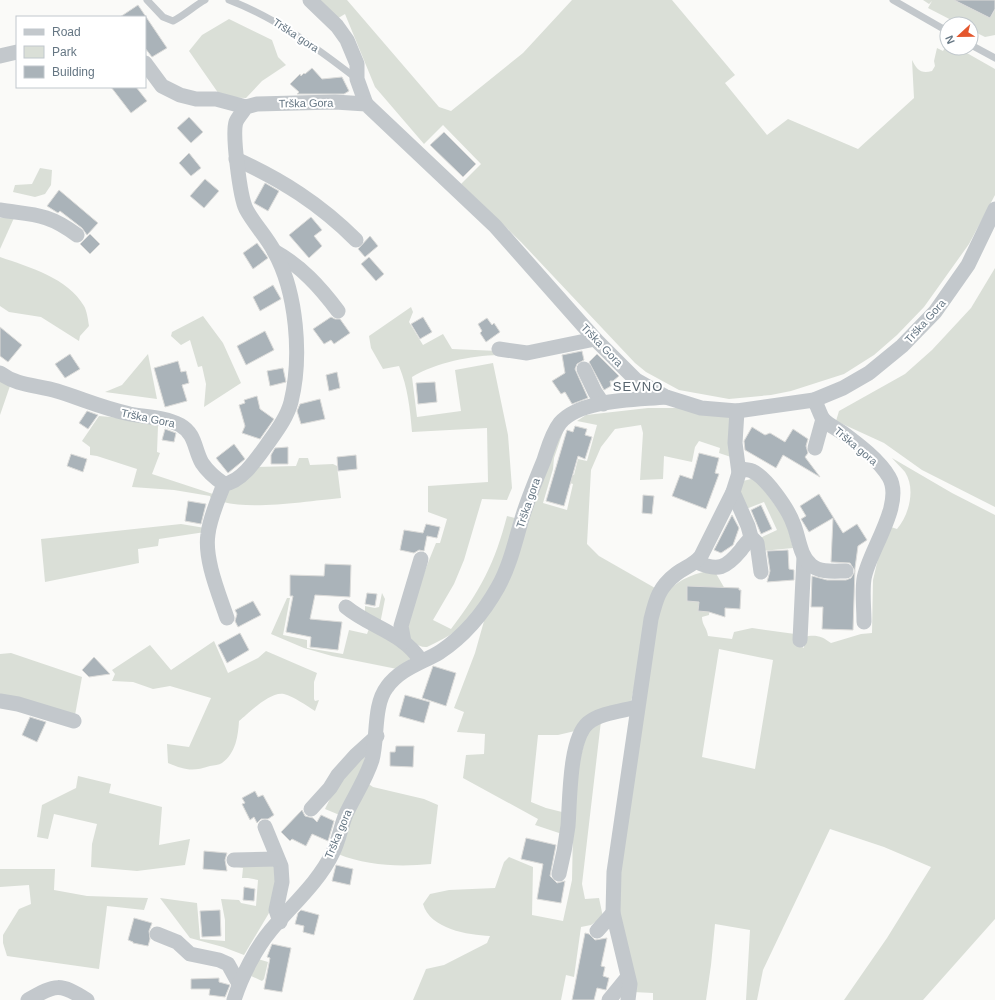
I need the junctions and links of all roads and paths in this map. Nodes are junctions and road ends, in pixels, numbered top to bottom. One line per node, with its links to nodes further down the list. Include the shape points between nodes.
1 (147, 0): 2 (lane, via 163,17 173,21)
2 (206, 0)
3 (229, 0): 12 (lane, Trška gora, via 270,18)
4 (310, 0): 12 (street, Trška Gora, via 337,26 347,40 357,64)
5 (893, 0): 6 (lane)
6 (939, 26)
7 (979, 49): 10 (lane)
8 (16, 52): 9 (street)
9 (0, 56)
10 (995, 58)
11 (146, 64): 14 (street, Trška Gora, via 162,86 180,96 216,99)
12 (357, 79): 13 (street, Trška Gora)
13 (366, 104): 14 (street, Trška Gora, via 335,102 257,104); 22 (street, Trška Gora, via 495,226)
14 (246, 107): 15 (street, via 236,122)
15 (236, 160): 19 (street, via 284,182 324,211); 20 (street, via 244,206)
16 (995, 209): 27 (street, Trška Gora, via 968,265 935,312 902,346 869,373 843,388)
17 (0, 210): 18 (street, via 44,216 60,222)
18 (77, 235)
19 (356, 240)
20 (274, 251): 21 (street, via 292,261 312,279); 33 (street, via 292,307 296,347 290,403 277,429 257,458 230,483)
21 (338, 311)
22 (595, 339): 23 (street, via 527,353); 26 (street, Trška Gora, via 636,380)
23 (499, 349)
24 (584, 369): 28 (street)
25 (0, 373): 33 (street, Trška Gora, via 25,385 57,391 105,409 181,425 193,436 201,462 210,474)
26 (666, 397): 28 (street, Trška gora); 29 (street, Trška Gora, via 701,408)
27 (814, 400): 29 (street, Trška Gora); 30 (street, Trška gora)
28 (603, 404): 46 (street, Trška gora, via 574,412 559,424 524,510 508,568 498,588 482,613 462,634 438,653)
29 (738, 411): 32 (street, via 735,443)
30 (823, 419): 31 (street, Trška gora); 43 (street, Trška gora, via 874,458 893,485 890,512 864,579)
31 (815, 448)
32 (739, 473): 34 (street); 36 (street, via 743,469 752,470 762,478 786,508)
33 (224, 484): 42 (street, via 208,535 215,582)
34 (733, 492): 35 (street); 38 (street)
35 (751, 537): 38 (street, via 733,560 720,568 707,567); 40 (street, via 757,543)
36 (804, 557): 39 (street, via 811,566 823,571); 44 (street)
37 (421, 559): 45 (street, via 401,626)
38 (697, 562): 48 (street, via 676,574 659,590 651,619)
39 (846, 571)
40 (761, 572)
41 (346, 607): 45 (street, via 356,616)
42 (227, 618)
43 (864, 622)
44 (800, 640)
45 (404, 642): 46 (street, via 417,653)
46 (421, 661): 50 (street, Trška gora, via 405,669 387,686 377,718)
47 (0, 700): 49 (street)
48 (637, 706): 55 (street, via 588,722 579,733 573,765 568,825); 56 (street, via 614,872)
49 (74, 721)
50 (377, 736): 51 (street, via 338,774 330,788); 57 (street, Trška gora, via 372,761 345,816 334,852 318,877)
51 (311, 809)
52 (265, 827): 53 (street)
53 (277, 859): 54 (street); 57 (street, via 281,866 282,882 276,910)
54 (234, 860)
55 (559, 874)
56 (613, 913): 58 (street); 60 (street)
57 (280, 922): 61 (street, Trška gora, via 271,930)
58 (597, 931)
59 (157, 934): 61 (street, via 177,942 190,954 228,964)
60 (627, 978): 65 (street); 66 (street, via 630,984)
61 (239, 984): 64 (street, Trška gora)
62 (28, 1000): 63 (street, via 59,986)
63 (87, 1000)
64 (234, 1000)
65 (609, 1000)
66 (628, 1000)

